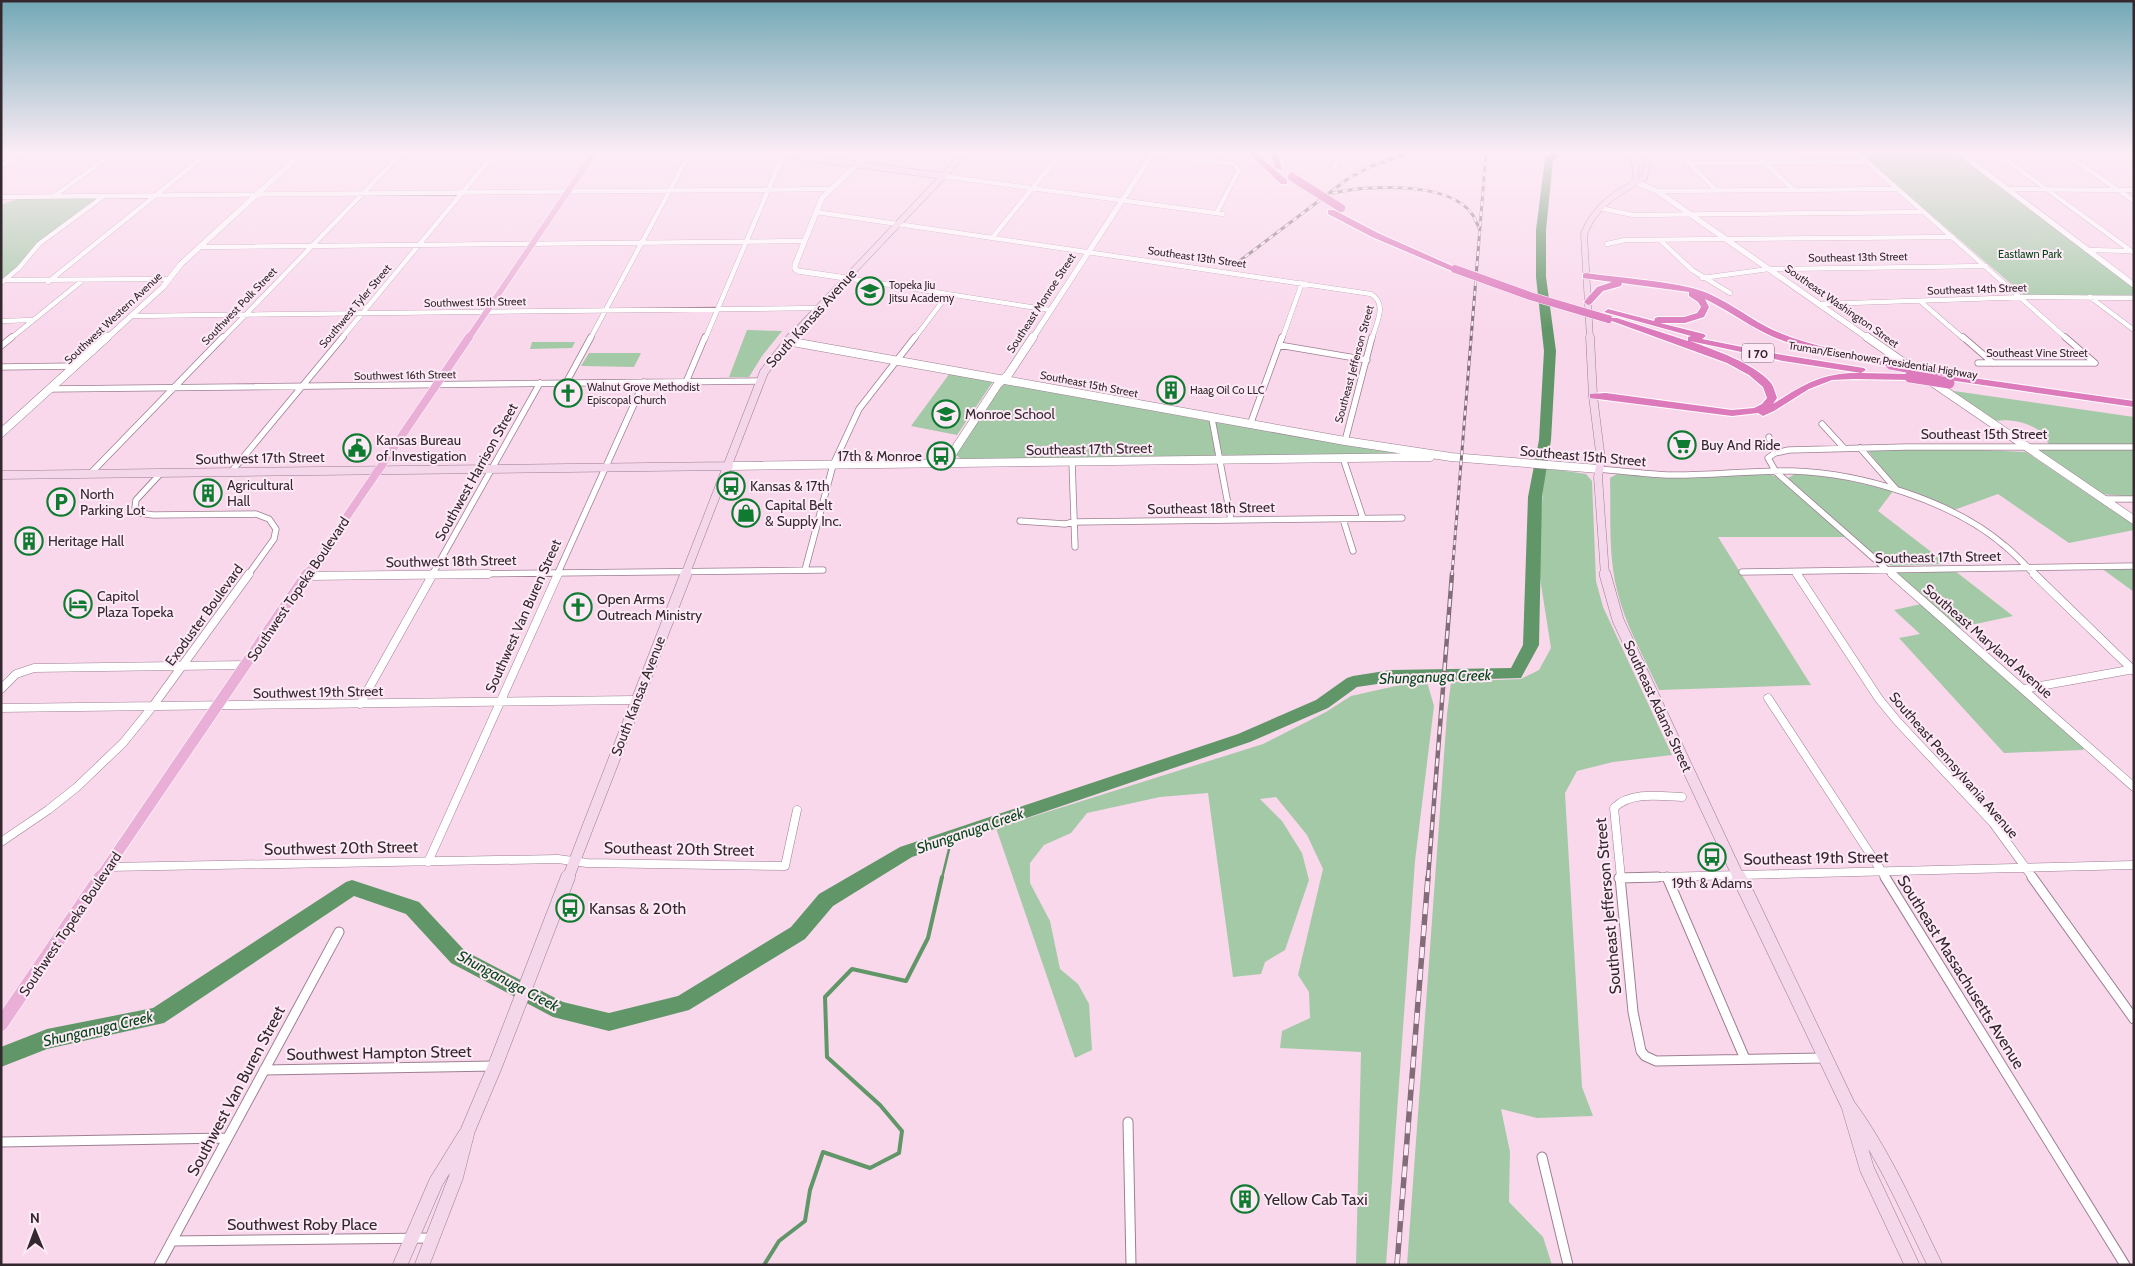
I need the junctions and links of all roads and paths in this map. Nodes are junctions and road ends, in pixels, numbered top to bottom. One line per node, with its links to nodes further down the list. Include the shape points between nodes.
1 (82, 212): 51 (street, via 39,244)
2 (135, 212): 50 (street)
3 (238, 212): 37 (street, Southwest Western Avenue)
4 (344, 212): 36 (street, Southwest Polk Street)
5 (446, 212): 35 (street, Southwest Tyler Street)
6 (554, 212): 33 (main road, Southwest Topeka Boulevard)
7 (658, 212): 32 (street)
8 (758, 212): 31 (street)
9 (816, 212): 25 (street, Southeast 13th Street); 30 (street)
10 (909, 212): 25 (main road, South Kansas Avenue)
11 (1014, 212): 27 (street)
12 (1114, 212): 39 (street, Southeast Monroe Street)
13 (1217, 212): 23 (street)
14 (1332, 212): 41 (highway, Truman/Eisenhower Presidential Highway / I 70, via 1375,235)
15 (1349, 212): 41 (highway, Truman/Eisenhower Presidential Highway / I 70, bridge)
16 (1595, 212): 45 (main road, Southeast Adams Street, via 1584,234)
17 (1616, 212): 24 (street, via 1628,215)
18 (1688, 212): 24 (street, Southeast Washington Street)
19 (1915, 212): 24 (street)
20 (1924, 212): 26 (street)
21 (2037, 212): 38 (street)
22 (2078, 212): 40 (street)
23 (1223, 214)
24 (1691, 214): 28 (street, Southeast Washington Street)
25 (898, 224): 27 (street, Southeast 13th Street); 47 (main road, South Kansas Avenue)
26 (1953, 237): 28 (street); 42 (street)
27 (992, 238): 39 (street, Southeast 13th Street)
28 (1727, 239): 29 (street); 43 (street, Southeast Washington Street)
29 (1660, 240): 34 (street, via 1625,240); 48 (street)
30 (804, 241): 31 (street); 44 (street)
31 (745, 242): 32 (street); 65 (street)
32 (641, 243): 33 (street); 67 (street)
33 (533, 244): 35 (street); 68 (main road, Southwest Topeka Boulevard)
34 (1607, 244)
35 (419, 245): 36 (street); 69 (street, Southwest Tyler Street)
36 (312, 246): 37 (street); 70 (street, Southwest Polk Street)
37 (200, 247): 46 (street, Southwest Western Avenue)
38 (2087, 250): 40 (street); 54 (street)
39 (1089, 252): 52 (street, Southeast 13th Street); 66 (street, Southeast Monroe Street)
40 (2133, 252)
41 (1456, 265): 72 (highway, Truman/Eisenhower Presidential Highway / I 70, bridge, via 1513,290)
42 (1986, 266): 43 (street, Southeast 13th Street); 59 (street)
43 (1769, 269): 48 (street, Southeast 13th Street); 63 (street, Southeast Washington Street)
44 (796, 270): 47 (street)
45 (1586, 277): 53 (highway); 62 (main road, Southeast Adams Street); 85 (highway, bridge, via 1691,290 1790,340 1834,353)
46 (170, 278): 49 (street); 71 (street, Southwest Western Avenue)
47 (846, 278): 56 (street); 64 (main road, South Kansas Avenue)
48 (1702, 278): 55 (street)
49 (84, 279): 50 (street); 73 (street)
50 (50, 281): 51 (street)
51 (3, 282)
52 (1302, 283): 57 (street, Southeast 13th Street); 78 (street)
53 (1630, 284): 62 (highway, via 1605,286); 72 (highway, via 1692,294 1702,301 1705,310 1699,317 1678,321)
54 (2134, 285)
55 (1730, 293)
56 (948, 294): 66 (street); 79 (street)
57 (1375, 296): 80 (street, Southeast Jefferson Street, via 1382,305)
58 (2089, 296): 59 (street, Southeast 14th Street); 60 (street, Southeast 14th Street); 75 (street)
59 (2020, 298): 61 (street, Southeast 14th Street); 82 (street, Southeast Vine Street, via 2095,363)
60 (2134, 298)
61 (1920, 301): 63 (street, Southeast 14th Street); 82 (street)
62 (1588, 302): 97 (main road, Southeast Adams Street)
63 (1820, 304): 106 (street, Southeast Washington Street)
64 (818, 308): 65 (street, Southwest 15th Street); 76 (main road, South Kansas Avenue)
65 (717, 309): 67 (street, Southwest 15th Street); 90 (street)
66 (1050, 310): 87 (street, Southeast Monroe Street)
67 (605, 311): 68 (street, Southwest 15th Street); 92 (street)
68 (486, 312): 69 (street, Southwest 15th Street); 93 (main road, Southwest Topeka Boulevard)
69 (362, 313): 70 (street, Southwest 15th Street); 94 (street, Southwest Tyler Street)
70 (245, 315): 71 (street, Southwest 15th Street); 95 (street, Southwest Polk Street)
71 (132, 316): 83 (street, Southwest Western Avenue)
72 (1612, 316): 85 (highway, Truman/Eisenhower Presidential Highway / I 70, via 1739,344); 86 (highway, Truman/Eisenhower Presidential Highway / I 70, via 1754,352); 97 (highway, via 1742,366 1771,388 1772,398 1756,411 1732,414)
73 (33, 320): 74 (street); 77 (street)
74 (1, 321)
75 (2134, 330)
76 (787, 341): 79 (street, Southeast 15th Street); 88 (main road, South Kansas Avenue, via 768,364)
77 (1, 346)
78 (1279, 346): 80 (street); 102 (street)
79 (896, 360): 87 (street, Southeast 15th Street); 118 (street, via 859,409)
80 (1367, 360): 105 (street, Southeast Jefferson Street)
81 (1978, 363): 82 (street, Southeast Vine Street)
82 (1993, 363)
83 (76, 366): 84 (street); 96 (street, Southwest Western Avenue)
84 (1, 367)
85 (1936, 374): 98 (highway, Truman/Eisenhower Presidential Highway / I 70)
86 (1910, 377): 97 (highway, via 1828,378 1764,413 1742,417); 99 (highway, Truman/Eisenhower Presidential Highway / I 70, bridge)
87 (1003, 380): 100 (street, Southeast 15th Street); 117 (street, Southeast Monroe Street)
88 (760, 381): 90 (street, Southwest 16th Street); 119 (main road, South Kansas Avenue)
89 (644, 382): 90 (street, Southwest 16th Street); 92 (street, Southwest 16th Street); 120 (street, Southwest Van Buren Street)
90 (686, 382)
91 (540, 383): 92 (street, Southwest 16th Street); 93 (street, Southwest 16th Street); 121 (street, Southwest Harrison Street)
92 (566, 383)
93 (437, 384): 94 (street, Southwest 16th Street); 123 (main road, Southwest Topeka Boulevard)
94 (302, 386): 95 (street, Southwest 16th Street); 124 (street, Southwest Tyler Street)
95 (174, 388): 96 (street, Southwest 16th Street); 127 (street, Southwest Polk Street)
96 (50, 389): 103 (street, Southwest Western Avenue)
97 (1593, 396): 122 (main road, Southeast Adams Street)
98 (2134, 404)
99 (2134, 410)
100 (1212, 419): 102 (street, Southeast 15th Street); 115 (street)
101 (1822, 424): 109 (street)
102 (1250, 426): 105 (street, Southeast 15th Street)
103 (1, 433)
104 (1769, 437): 111 (street)
105 (1345, 441): 108 (street, Southeast 15th Street)
106 (2027, 447): 107 (street, Southeast 15th Street); 110 (street, Southeast 15th Street); 130 (street, Southeast Washington Street)
107 (2134, 447)
108 (1388, 448): 112 (street, Southeast 15th Street); 114 (street, Southeast 15th Street, via 1396,450)
109 (1844, 448): 110 (street, Southeast 15th Street); 111 (street, Southeast 15th Street)
110 (1860, 448): 129 (street)
111 (1775, 453): 125 (street, via 1768,461)
112 (1451, 457): 114 (street, Southeast 17th Street); 122 (street, Southeast 15th Street)
113 (1343, 458): 114 (street, Southeast 17th Street); 115 (street, Southeast 17th Street); 132 (street)
114 (1404, 458)
115 (1220, 460): 116 (street, Southeast 17th Street); 135 (street)
116 (1072, 462): 117 (street, Southeast 17th Street); 138 (street)
117 (946, 463): 118 (street, Southeast 17th Street)
118 (833, 465): 119 (street, Southeast 17th Street); 143 (street)
119 (728, 466): 120 (main road, Southwest 17th Street); 146 (main road, South Kansas Avenue)
120 (605, 468): 121 (main road, Southwest 17th Street); 147 (street, Southwest Van Buren Street)
121 (492, 469): 123 (main road, Southwest 17th Street); 150 (street, Southwest Harrison Street)
122 (1600, 469): 125 (street, Southeast 15th Street, via 1667,475); 174 (main road, Southeast Adams Street, via 1604,570 1612,605)
123 (378, 470): 124 (main road, Southwest 17th Street); 151 (main road, Southwest Topeka Boulevard)
124 (231, 472): 126 (main road, Southwest 17th Street)
125 (1776, 472): 129 (street, Southeast 15th Street, via 1838,475); 145 (street, Southeast Maryland Avenue)
126 (161, 473): 127 (main road, Southwest 17th Street); 153 (street, Exoduster Boulevard, via 136,500 135,508 140,512 153,516 256,514 271,520 277,532)
127 (90, 474): 128 (main road, Southwest 17th Street)
128 (1, 475)
129 (1897, 490): 142 (street, Southeast 15th Street, via 1969,521)
130 (2103, 499): 131 (street); 136 (street, Southeast Washington Street)
131 (2134, 500)
132 (1363, 518): 133 (street, Southeast 18th Street); 134 (street, Southeast 18th Street)
133 (1402, 518)
134 (1343, 519): 135 (street, Southeast 18th Street); 140 (street)
135 (1231, 520): 138 (street, Southeast 18th Street)
136 (2134, 520)
137 (1020, 521): 138 (street, Southeast 18th Street)
138 (1074, 522): 139 (street)
139 (1075, 547)
140 (1353, 551)
141 (2134, 566): 142 (street, Southeast 17th Street)
142 (2029, 567): 145 (street, Southeast 17th Street); 154 (street, Southeast 15th Street)
143 (805, 570): 144 (street); 146 (street)
144 (823, 570)
145 (1888, 570): 149 (street, Southeast 17th Street); 156 (street, Southeast Maryland Avenue)
146 (687, 571): 147 (street, Southwest 18th Street); 158 (main road, South Kansas Avenue)
147 (558, 572): 150 (street, Southwest 18th Street); 159 (street, Southwest Van Buren Street)
148 (1742, 572): 149 (street, Southeast 17th Street)
149 (1796, 572): 172 (street, Southeast Pennsylvania Avenue, via 1890,714 1982,811)
150 (432, 574): 151 (street, Southwest 18th Street); 160 (street, Southwest Harrison Street)
151 (306, 576): 152 (main road, Southwest Topeka Boulevard)
152 (246, 665): 153 (street); 161 (main road, Southwest Topeka Boulevard)
153 (181, 667): 155 (street, via 34,668 16,674); 162 (street, Exoduster Boulevard)
154 (2133, 670): 156 (street)
155 (1, 689)
156 (2024, 689): 164 (street, Southeast Maryland Avenue)
157 (1768, 698): 173 (street, Southeast Massachusetts Avenue)
158 (636, 700): 159 (street, Southwest 19th Street); 168 (main road, South Kansas Avenue)
159 (500, 702): 160 (street, Southwest 19th Street); 169 (street, Southwest Van Buren Street)
160 (360, 704): 161 (street, Southwest 19th Street)
161 (218, 705): 162 (street, Southwest 19th Street); 171 (main road, Southwest Topeka Boulevard)
162 (152, 706): 163 (street, Southwest 19th Street); 167 (street, Exoduster Boulevard, via 123,743 90,776)
163 (1, 708)
164 (2134, 786)
165 (1682, 797): 176 (street, Southeast Jefferson Street, via 1631,798 1616,805 1613,814)
166 (796, 810): 168 (street, Southeast 20th Street, via 784,866)
167 (1, 842)
168 (574, 861): 169 (street, Southwest 20th Street); 182 (main road, South Kansas Avenue)
169 (428, 862): 171 (street, Southwest 20th Street)
170 (2134, 865): 172 (street, Southeast 19th Street)
171 (108, 867): 179 (main road, Southwest Topeka Boulevard)
172 (2026, 869): 173 (street, Southeast 19th Street); 178 (street, Southeast Pennsylvania Avenue)
173 (1881, 871): 174 (street, Southeast 19th Street); 200 (street, Southeast Massachusetts Avenue)
174 (1737, 875): 175 (street, Southeast 19th Street); 180 (main road, Southeast Adams Street)
175 (1667, 877): 176 (street, Southeast 19th Street); 181 (street)
176 (1619, 878): 181 (street, Southeast Jefferson Street, via 1633,1012 1639,1046 1645,1056 1656,1061)
177 (339, 932): 183 (street, Southwest Van Buren Street)
178 (2134, 1019)
179 (3, 1021)
180 (1825, 1058): 181 (street, Southeast Jefferson Street); 184 (main road, Southeast Adams Street)
181 (1745, 1059)
182 (495, 1066): 183 (street, Southwest Hampton Street); 186 (main road, South Kansas Avenue)
183 (264, 1070): 187 (street, Southwest Van Buren Street)
184 (1848, 1105): 198 (main road, Southeast Adams Street, via 1852,1128); 199 (main road, Southeast Adams Street, via 1888,1168)
185 (1128, 1122): 196 (street)
186 (468, 1130): 190 (main road, South Kansas Avenue, via 445,1162); 191 (main road, South Kansas Avenue, via 456,1177)
187 (227, 1138): 188 (street); 192 (street, Southwest Van Buren Street)
188 (1, 1142)
189 (1542, 1156): 197 (street)
190 (410, 1238): 191 (street, Southwest Roby Place); 192 (street, Southwest Roby Place); 194 (main road, South Kansas Avenue)
191 (433, 1238): 195 (main road, South Kansas Avenue)
192 (172, 1241): 193 (street, Southwest Van Buren Street)
193 (159, 1265)
194 (400, 1265)
195 (422, 1265)
196 (1131, 1265)
197 (1568, 1265)
198 (1912, 1265)
199 (1935, 1265)
200 (2125, 1265)

